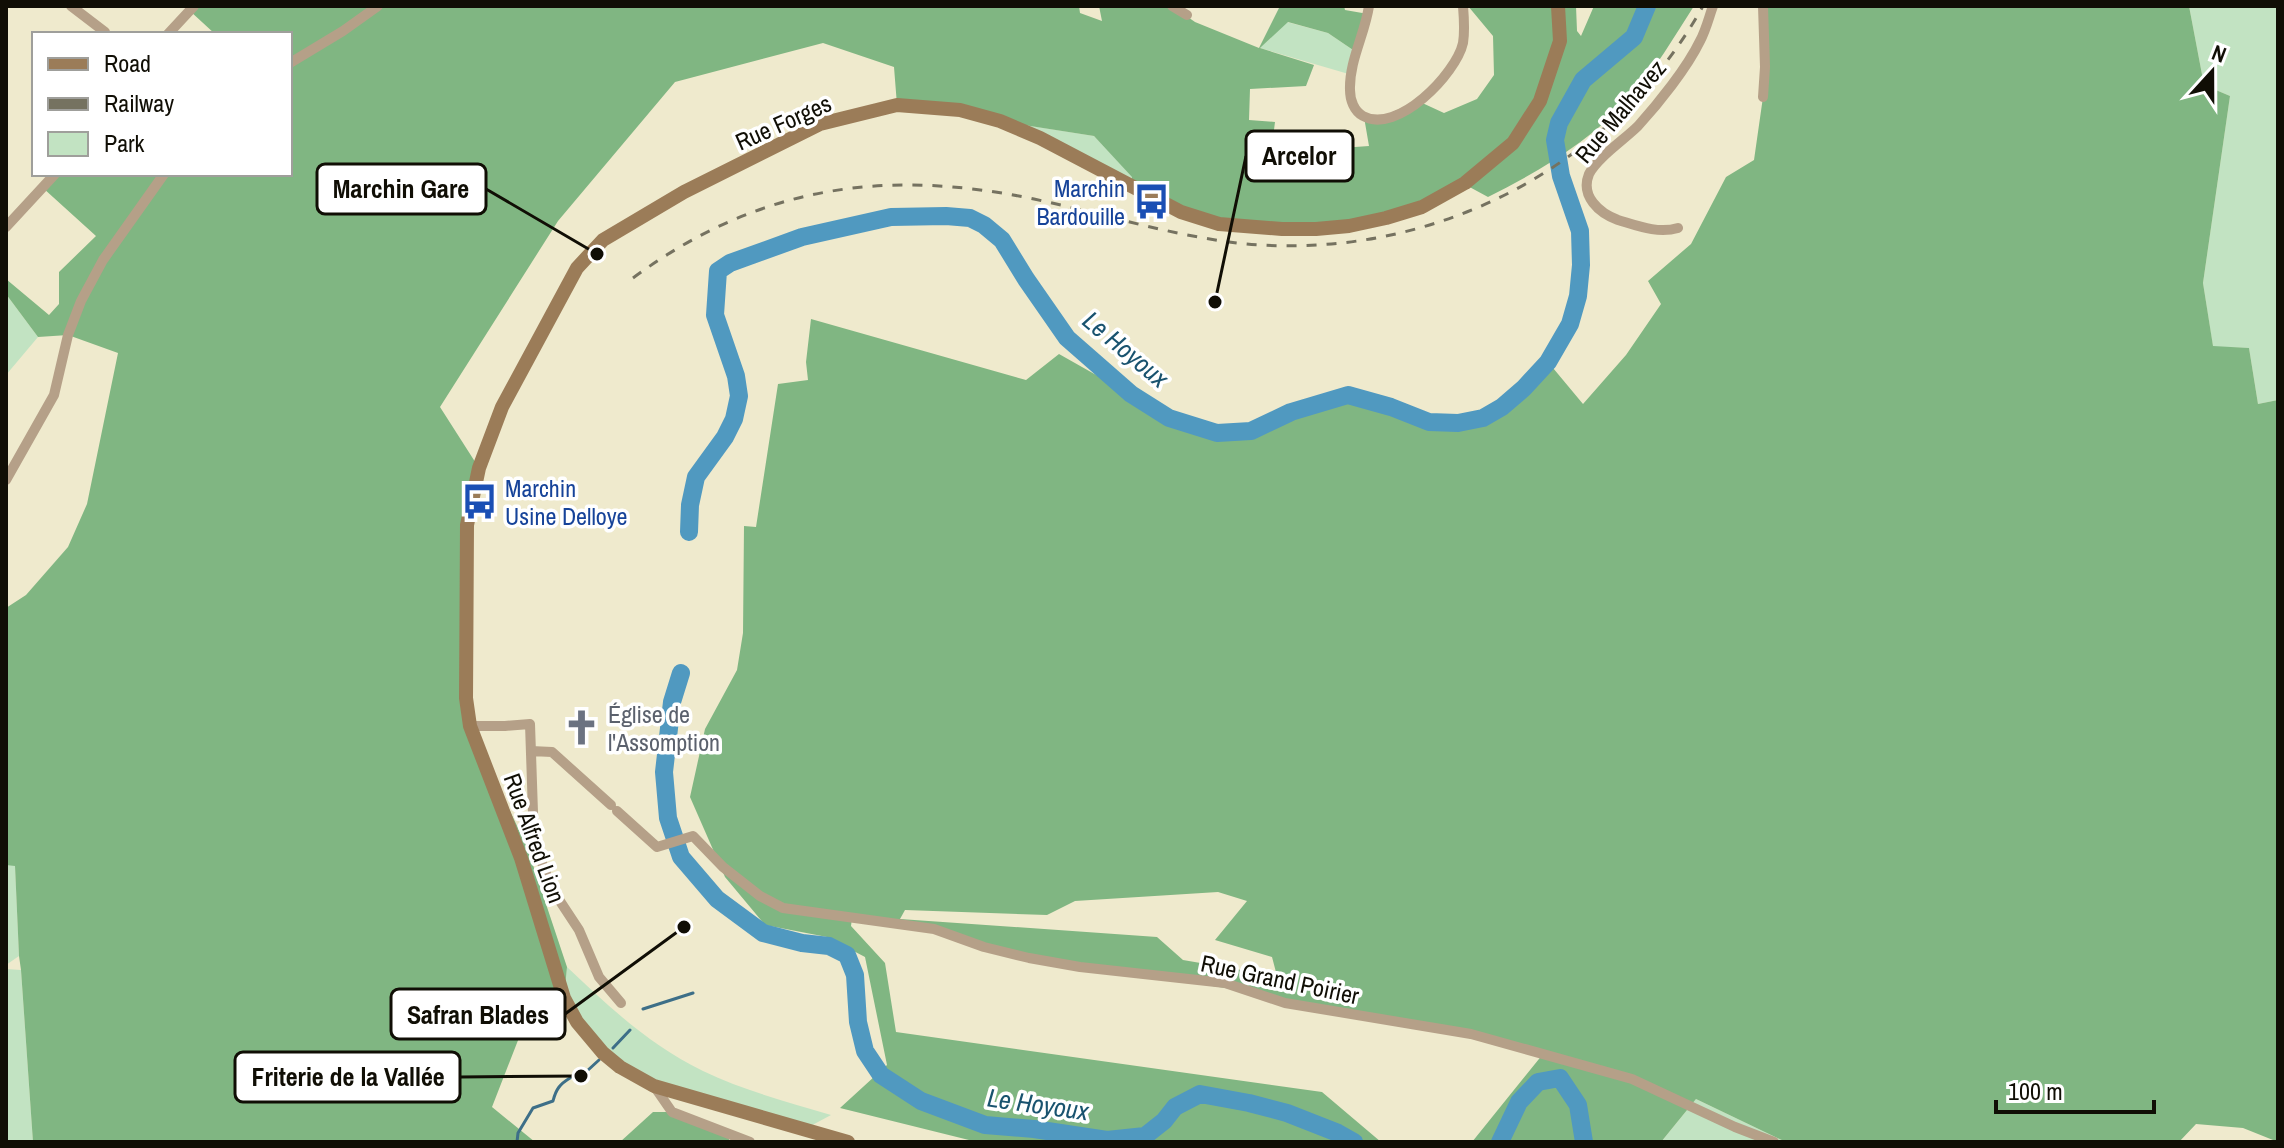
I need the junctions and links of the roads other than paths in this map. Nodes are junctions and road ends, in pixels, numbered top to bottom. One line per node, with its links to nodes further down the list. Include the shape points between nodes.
1 (71, 6): 11 (street)
2 (194, 6): 12 (street)
3 (378, 6): 13 (street)
4 (1172, 6): 10 (street)
5 (1369, 6): 6 (street, via 1350,89 1357,111 1374,120 1406,110 1443,80 1462,45)
6 (1463, 6)
7 (1558, 6): 20 (main road, Rue Forges, via 1560,41 1540,101 1513,143 1465,183 1422,207 1386,218 1316,229 1219,224 1181,212 1000,121 960,110 897,105 820,124 684,192 603,240 577,268 502,407 479,468 467,525)
8 (1713, 6): 18 (street, Rue Malhavez, via 1700,42 1661,101 1589,173 1586,190 1608,216 1647,229)
9 (1763, 6): 14 (street)
10 (1187, 15)
11 (105, 32)
12 (170, 32)
13 (292, 62)
14 (1763, 97)
15 (53, 176): 17 (street)
16 (163, 176): 19 (street, via 81,301 54,395)
17 (6, 227)
18 (1678, 228)
19 (6, 480)
20 (470, 726): 21 (street, Rue Alfred Lion, via 530,724); 23 (main road, Rue Alfred Lion, via 521,858 564,998 603,1053)
21 (531, 751): 22 (street, Rue Alfred Lion, via 534,842 552,889 579,930 599,977); 26 (street, Rue Grand Poirier, via 552,752 657,847 693,836 723,867 783,908 934,929 1029,958 1225,983 1285,1003 1471,1034 1632,1079)
22 (621, 1003)
23 (654, 1086): 24 (street, via 672,1112); 25 (main road, Rue Alfred Lion)
24 (750, 1142)
25 (848, 1142)
26 (1774, 1142)

